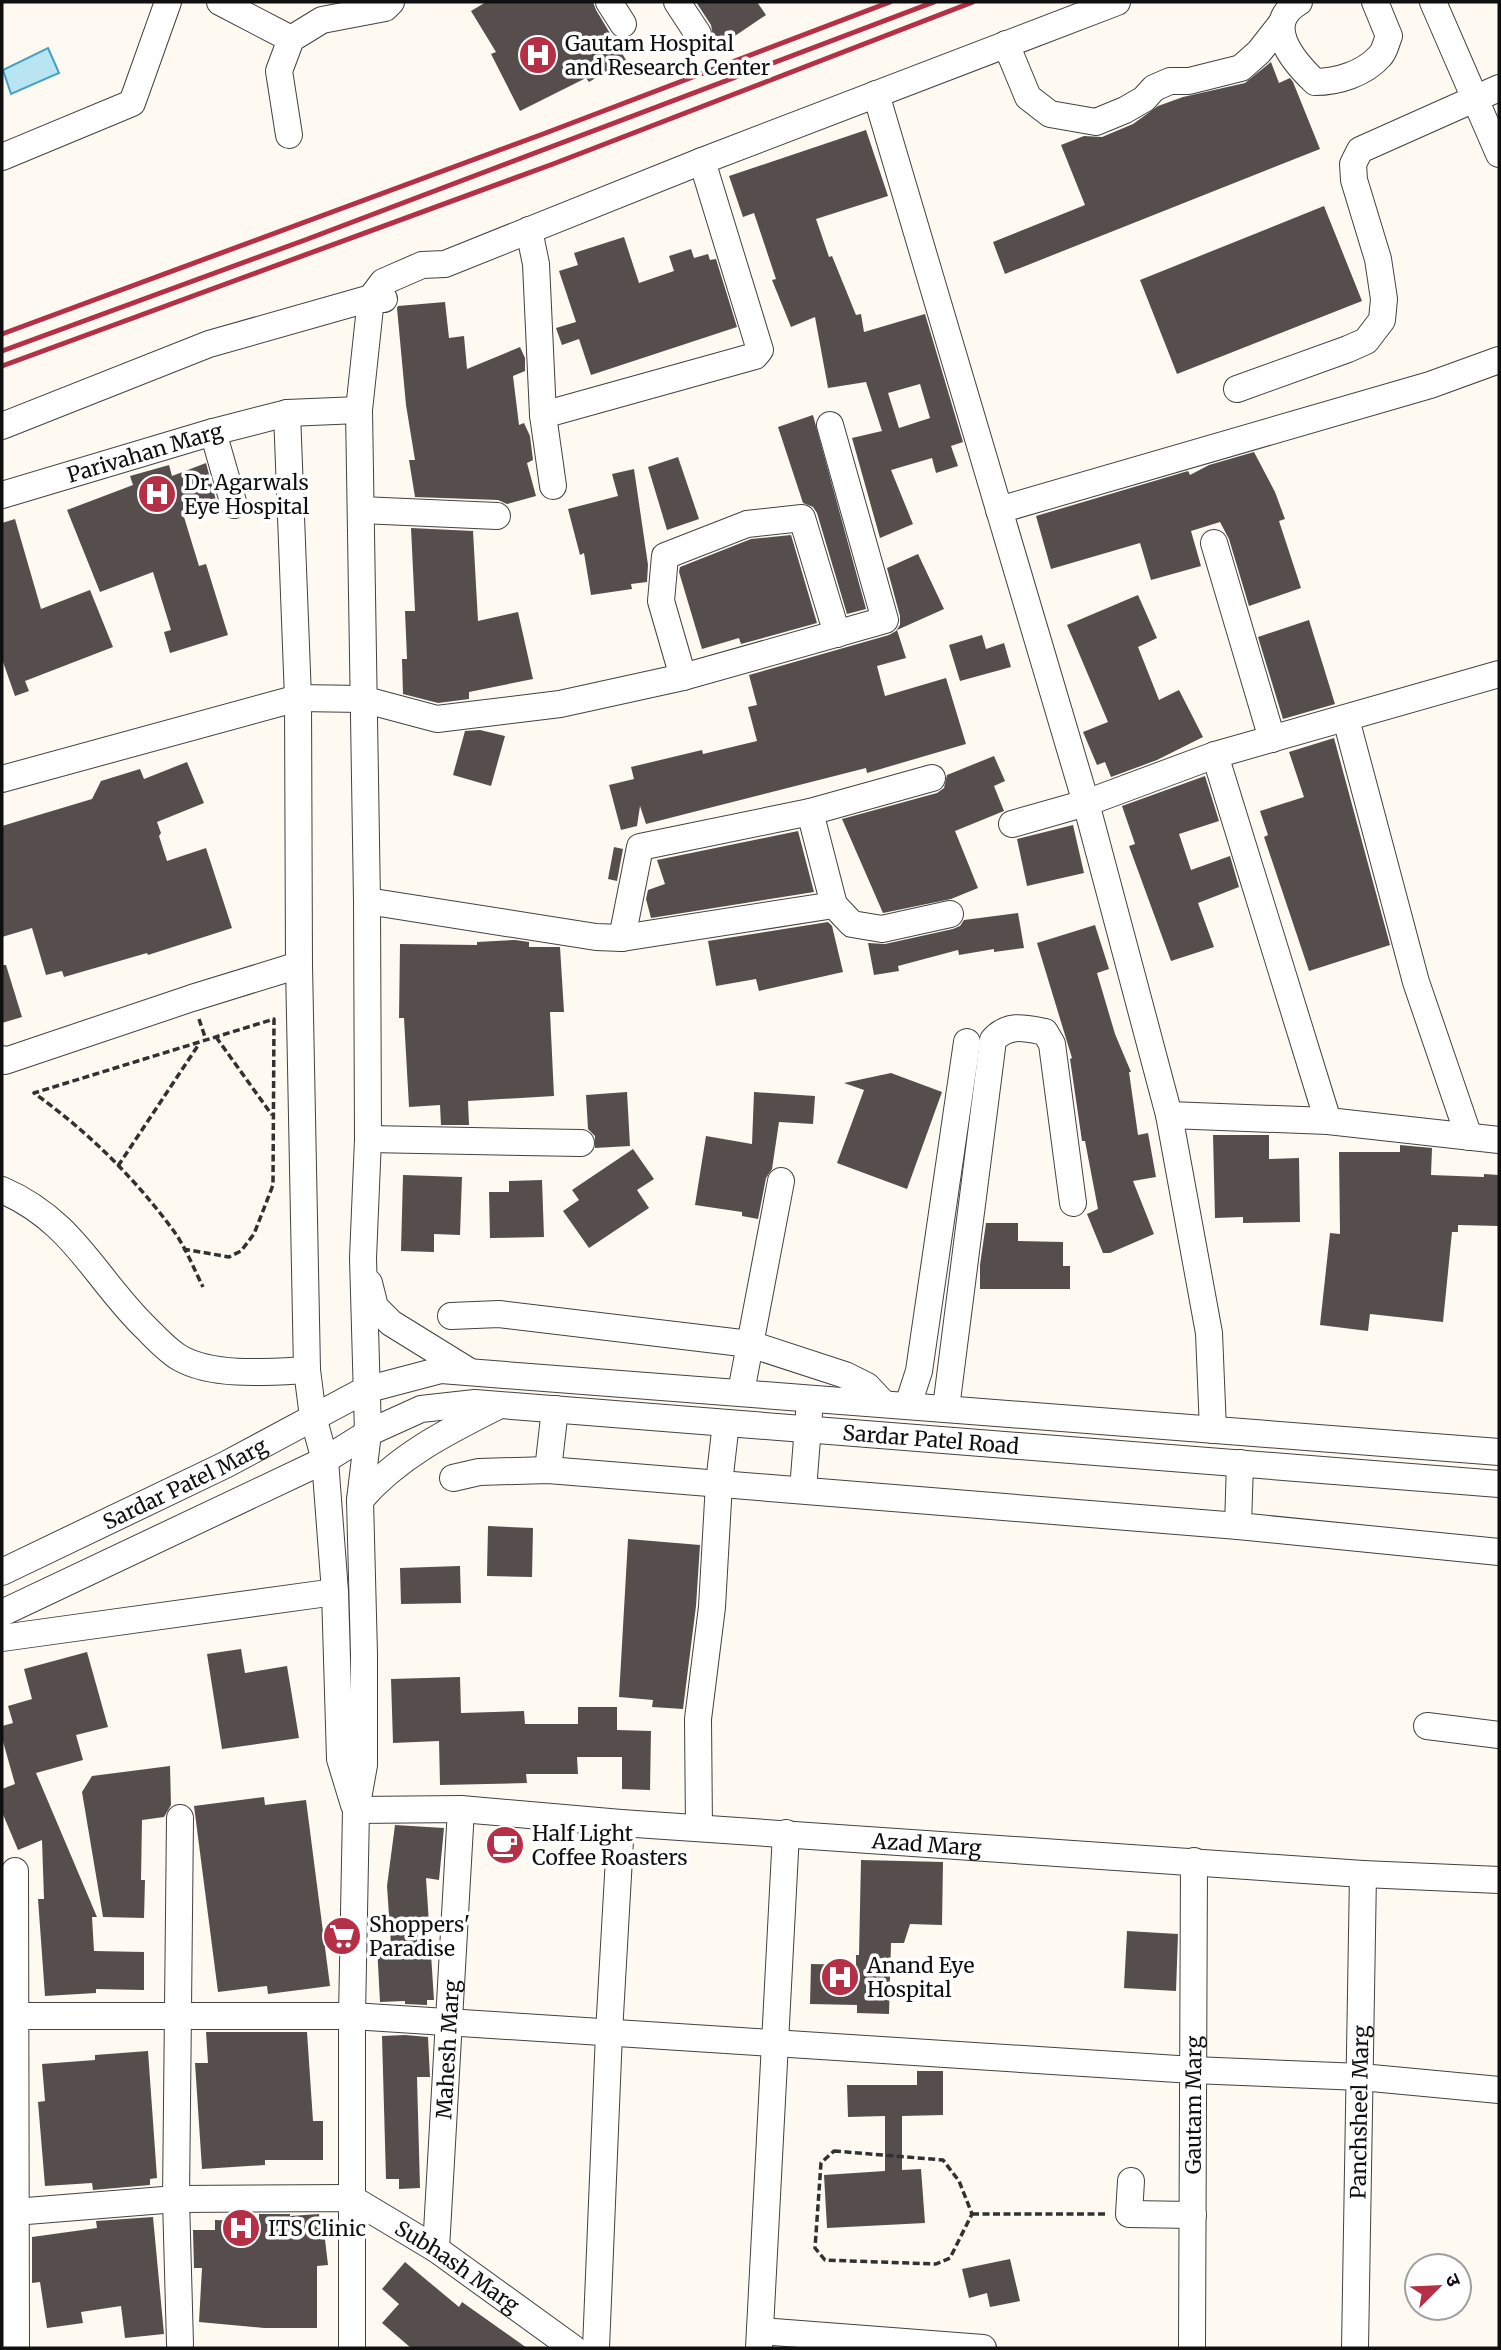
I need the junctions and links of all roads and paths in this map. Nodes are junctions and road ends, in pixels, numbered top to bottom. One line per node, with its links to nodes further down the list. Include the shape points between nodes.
1 (168, 2): 17 (street, via 132,103)
2 (220, 2): 10 (street)
3 (391, 2): 10 (street, via 385,8 322,20)
4 (677, 2): 9 (street)
5 (1117, 2): 11 (street)
6 (1375, 2): 8 (street, via 1389,36 1382,55 1365,69 1331,82 1315,82 1285,45)
7 (1433, 2): 14 (street)
8 (1288, 9): 11 (street, via 1259,52 1241,68 1170,81 1125,110 1096,122 1050,114 1028,97)
9 (698, 34)
10 (291, 39): 15 (street, via 279,71)
11 (1006, 44): 13 (street)
12 (1499, 88): 14 (street)
13 (876, 94): 18 (street); 33 (street)
14 (1475, 100): 16 (street); 22 (street, via 1360,150 1353,164 1384,299 1382,320 1366,341)
15 (289, 135)
16 (1499, 152)
17 (2, 157)
18 (702, 161): 19 (street); 25 (street, via 760,350 755,356)
19 (529, 230): 20 (street, via 445,264 422,265 383,282); 25 (street, via 536,264)
20 (371, 298): 23 (street); 27 (street, via 209,344)
21 (1499, 360): 33 (street, via 1417,389)
22 (1237, 389)
23 (359, 410): 24 (street, Parivahan Marg); 32 (street)
24 (287, 413): 28 (street, Parivahan Marg); 39 (street)
25 (543, 415): 29 (street)
26 (830, 425): 36 (street, via 885,621)
27 (2, 426)
28 (213, 432): 30 (street, Parivahan Marg); 31 (street)
29 (553, 486)
30 (2, 495)
31 (234, 505)
32 (361, 510): 34 (street); 40 (street)
33 (999, 510): 46 (street)
34 (497, 516)
35 (1214, 543): 42 (street)
36 (837, 634): 38 (street); 38 (street, via 802,518 747,524 665,556 661,601)
37 (1499, 674): 41 (street)
38 (683, 677): 40 (street, via 560,704 437,719)
39 (298, 698): 40 (street); 45 (street); 53 (street)
40 (362, 699): 49 (street)
41 (1346, 719): 42 (street); 61 (street, via 1416,982)
42 (1272, 739): 43 (street)
43 (1215, 755): 46 (street); 60 (street)
44 (932, 778): 47 (street)
45 (2, 779)
46 (1086, 803): 48 (street); 58 (street)
47 (810, 812): 50 (street); 52 (street, via 640,847)
48 (1012, 824)
49 (367, 901): 52 (street); 62 (street)
50 (834, 905): 51 (street, via 852,923 882,929); 52 (street)
51 (950, 914)
52 (622, 938)
53 (299, 965): 57 (street); 74 (street)
54 (216, 1037): 55 (path); 59 (path); 59 (path, via 274,1020)
55 (200, 1042): 65 (path); 65 (path, via 34,1093)
56 (967, 1042): 79 (street, via 919,1371)
57 (2, 1059)
58 (1169, 1115): 60 (street); 86 (street, via 1209,1333)
59 (273, 1116): 69 (path, via 273,1185 254,1234 241,1251 229,1257)
60 (1328, 1121): 61 (street)
61 (1469, 1137): 63 (street)
62 (368, 1139): 64 (street); 70 (street)
63 (1499, 1140)
64 (581, 1143)
65 (118, 1166): 69 (path, via 174,1231)
66 (781, 1181): 73 (street)
67 (2, 1190): 74 (street, via 58,1225 135,1318 180,1358 208,1368)
68 (1073, 1203): 81 (street, via 1052,1044 1045,1032 1015,1027 1000,1032 993,1040)
69 (183, 1249): 71 (path)
70 (363, 1258): 75 (street, via 375,1307 391,1323); 76 (street)
71 (203, 1287)
72 (451, 1316): 73 (street, via 499,1314)
73 (750, 1344): 77 (street); 79 (street, via 845,1375 867,1385)
74 (307, 1370): 83 (street)
75 (469, 1371): 76 (street, Sardar Patel Road, via 441,1370); 77 (street, Sardar Patel Road)
76 (365, 1390): 83 (street, Sardar Patel Marg); 87 (street)
77 (741, 1392): 78 (street, Sardar Patel Road)
78 (811, 1398): 79 (street, Sardar Patel Road); 85 (street)
79 (884, 1403): 81 (street, Sardar Patel Road); 88 (street)
80 (501, 1405): 82 (street, Sardar Patel Road); 87 (street, Sardar Patel Road, via 421,1409); 97 (street, via 437,1436 380,1476)
81 (946, 1408): 86 (street, Sardar Patel Road)
82 (555, 1409): 84 (street, Sardar Patel Road); 92 (street)
83 (313, 1417): 90 (street); 100 (street, Sardar Patel Marg, via 225,1465)
84 (726, 1423): 85 (street, Sardar Patel Road); 94 (street)
85 (807, 1429): 88 (street, Sardar Patel Road); 96 (street)
86 (1213, 1430): 89 (street, Sardar Patel Road)
87 (368, 1433): 90 (street, Sardar Patel Road); 97 (street)
88 (859, 1433): 91 (street, Sardar Patel Road)
89 (1499, 1452)
90 (325, 1460): 101 (street); 102 (street, Sardar Patel Road)
91 (1240, 1463): 95 (street, Sardar Patel Road); 98 (street)
92 (548, 1470): 93 (street, via 479,1472); 94 (street)
93 (453, 1478)
94 (719, 1483): 96 (street); 110 (street, via 712,1607 698,1718)
95 (1499, 1484)
96 (803, 1490): 98 (street)
97 (360, 1500): 107 (street, via 364,1765)
98 (1238, 1526): 99 (street)
99 (1499, 1552)
100 (2, 1572)
101 (335, 1592): 103 (street); 107 (street, via 340,1759)
102 (2, 1613)
103 (2, 1638)
104 (1427, 1726): 105 (street)
105 (1499, 1735)
106 (461, 1809): 107 (street, Azad Marg); 109 (street, Azad Marg); 119 (street, Mahesh Marg)
107 (356, 1810): 117 (street)
108 (180, 1818): 118 (street)
109 (621, 1823): 110 (street, Azad Marg); 120 (street)
110 (699, 1828): 111 (street, Azad Marg)
111 (786, 1833): 112 (street, Azad Marg); 121 (street)
112 (1194, 1861): 114 (street, Azad Marg); 122 (street, Gautam Marg)
113 (15, 1871): 116 (street)
114 (1363, 1874): 115 (street, Azad Marg); 123 (street, Panchsheel Marg)
115 (1499, 1880)
116 (9, 2016): 118 (street); 128 (street)
117 (352, 2016): 118 (street); 119 (street); 126 (street)
118 (177, 2017): 127 (street)
119 (448, 2023): 120 (street); 132 (street, Mahesh Marg)
120 (609, 2033): 121 (street); 138 (street)
121 (776, 2043): 122 (street); 133 (street)
122 (1193, 2070): 123 (street); 131 (street, Gautam Marg)
123 (1361, 2077): 124 (street); 141 (street, Panchsheel Marg)
124 (1499, 2090)
125 (1131, 2180): 130 (street)
126 (351, 2198): 127 (street); 132 (street, Subhash Marg); 136 (street)
127 (176, 2199): 128 (street); 134 (street)
128 (9, 2213): 135 (street)
129 (972, 2214): 129 (path, via 950,2258 936,2264 825,2260 816,2248 821,2163 834,2151 943,2160 959,2181); 130 (path)
130 (1129, 2214): 131 (street)
131 (1193, 2215): 140 (street, Gautam Marg)
132 (436, 2249): 137 (street, Subhash Marg)
133 (760, 2340): 139 (street)
134 (180, 2344)
135 (16, 2348)
136 (352, 2348)
137 (573, 2348)
138 (596, 2348)
139 (983, 2348)
140 (1192, 2348)
141 (1355, 2348)

